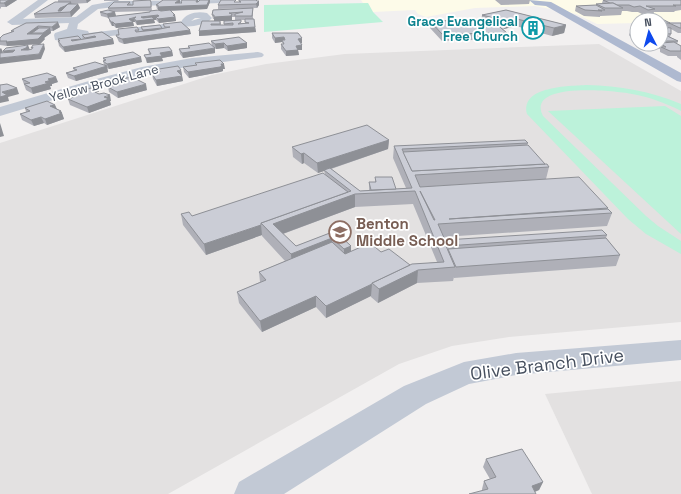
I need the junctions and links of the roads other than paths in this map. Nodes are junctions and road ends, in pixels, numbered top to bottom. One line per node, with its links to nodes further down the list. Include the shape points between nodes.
1 (44, 0): 7 (street, via 8,24)
2 (205, 0): 3 (street); 7 (street, via 95,7)
3 (220, 0)
4 (532, 0): 5 (main road, via 538,3)
5 (547, 2): 9 (main road)
6 (184, 24): 7 (street, via 59,38)
7 (75, 25)
8 (258, 55): 10 (street, Yellow Brook Lane, via 145,70)
9 (681, 78)
10 (0, 112)
11 (681, 350): 12 (street, Olive Branch Drive, via 516,364 464,373 415,395)
12 (252, 494)

